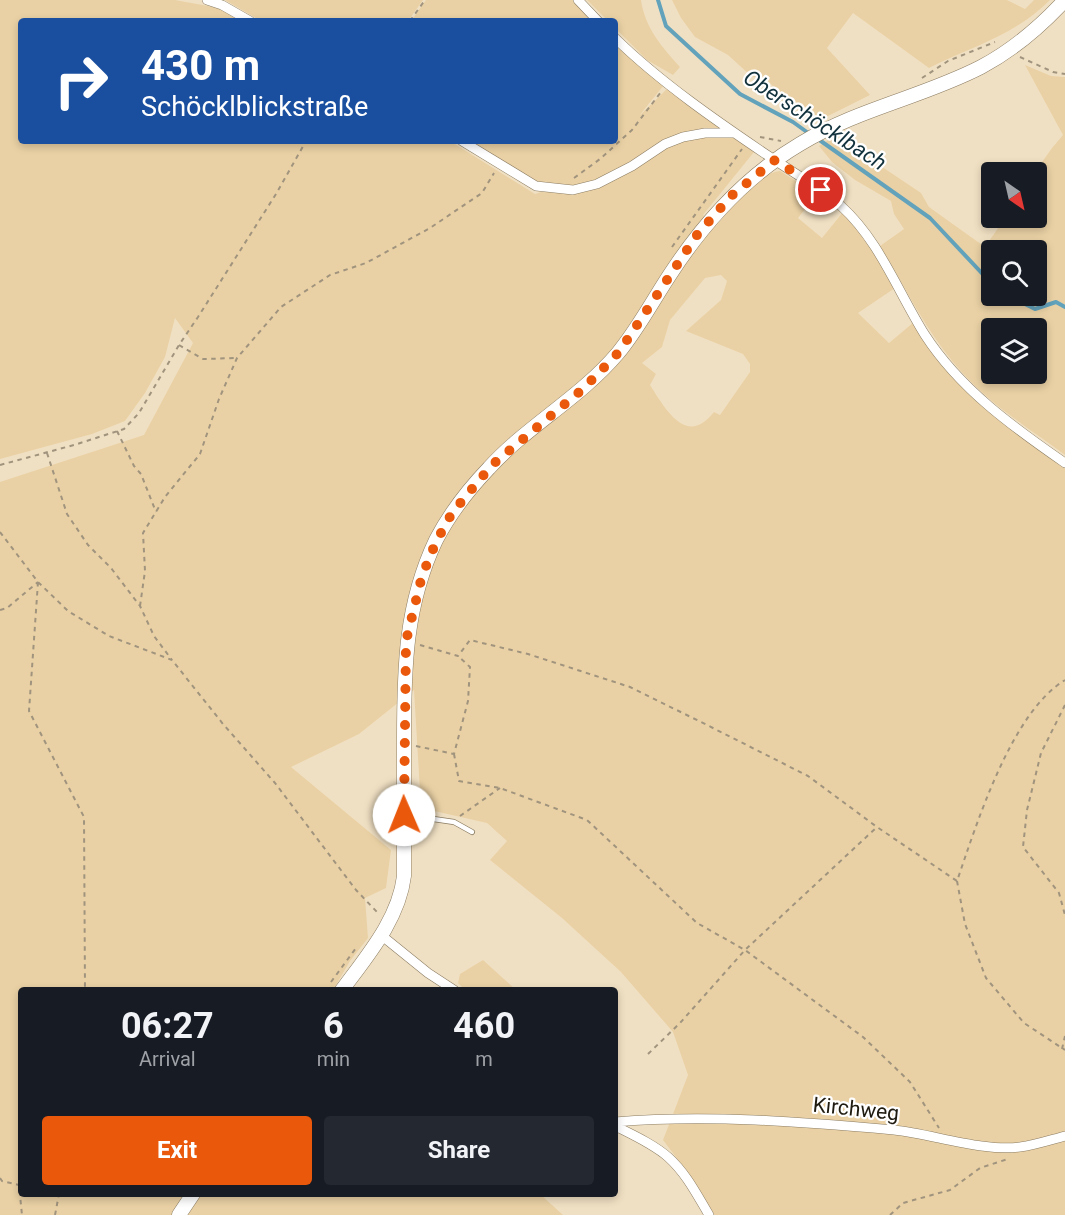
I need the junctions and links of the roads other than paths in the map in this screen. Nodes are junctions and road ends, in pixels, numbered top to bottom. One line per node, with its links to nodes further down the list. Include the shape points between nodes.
1 (207, 0): 4 (street)
2 (578, 0): 5 (street)
3 (1065, 0): 9 (main road, via 1035,30 959,77 870,106 794,142)
4 (245, 18)
5 (595, 18)
6 (618, 41): 7 (street)
7 (734, 133): 8 (street, via 683,137 597,184 573,190 536,186); 9 (street)
8 (467, 144)
9 (775, 160): 10 (street, via 821,190 852,217 926,336 961,379 1012,426); 11 (main road, via 731,196 697,235 619,352 584,388 492,465 452,513 422,576 406,641)
10 (1065, 463)
11 (404, 815): 12 (lane, via 454,822); 13 (main road, via 402,891)
12 (472, 832)
13 (381, 934): 14 (main road); 15 (street)
14 (344, 987)
15 (449, 987)
16 (641, 1120): 17 (street, Kirchweg); 19 (street, Kirchweg, via 784,1120 902,1131 998,1147 1020,1147); 20 (street)
17 (618, 1124)
18 (618, 1126): 20 (street)
19 (1065, 1136)
20 (639, 1138): 23 (street, via 668,1157 691,1183)
21 (192, 1197): 22 (main road)
22 (179, 1215)
23 (709, 1215)

